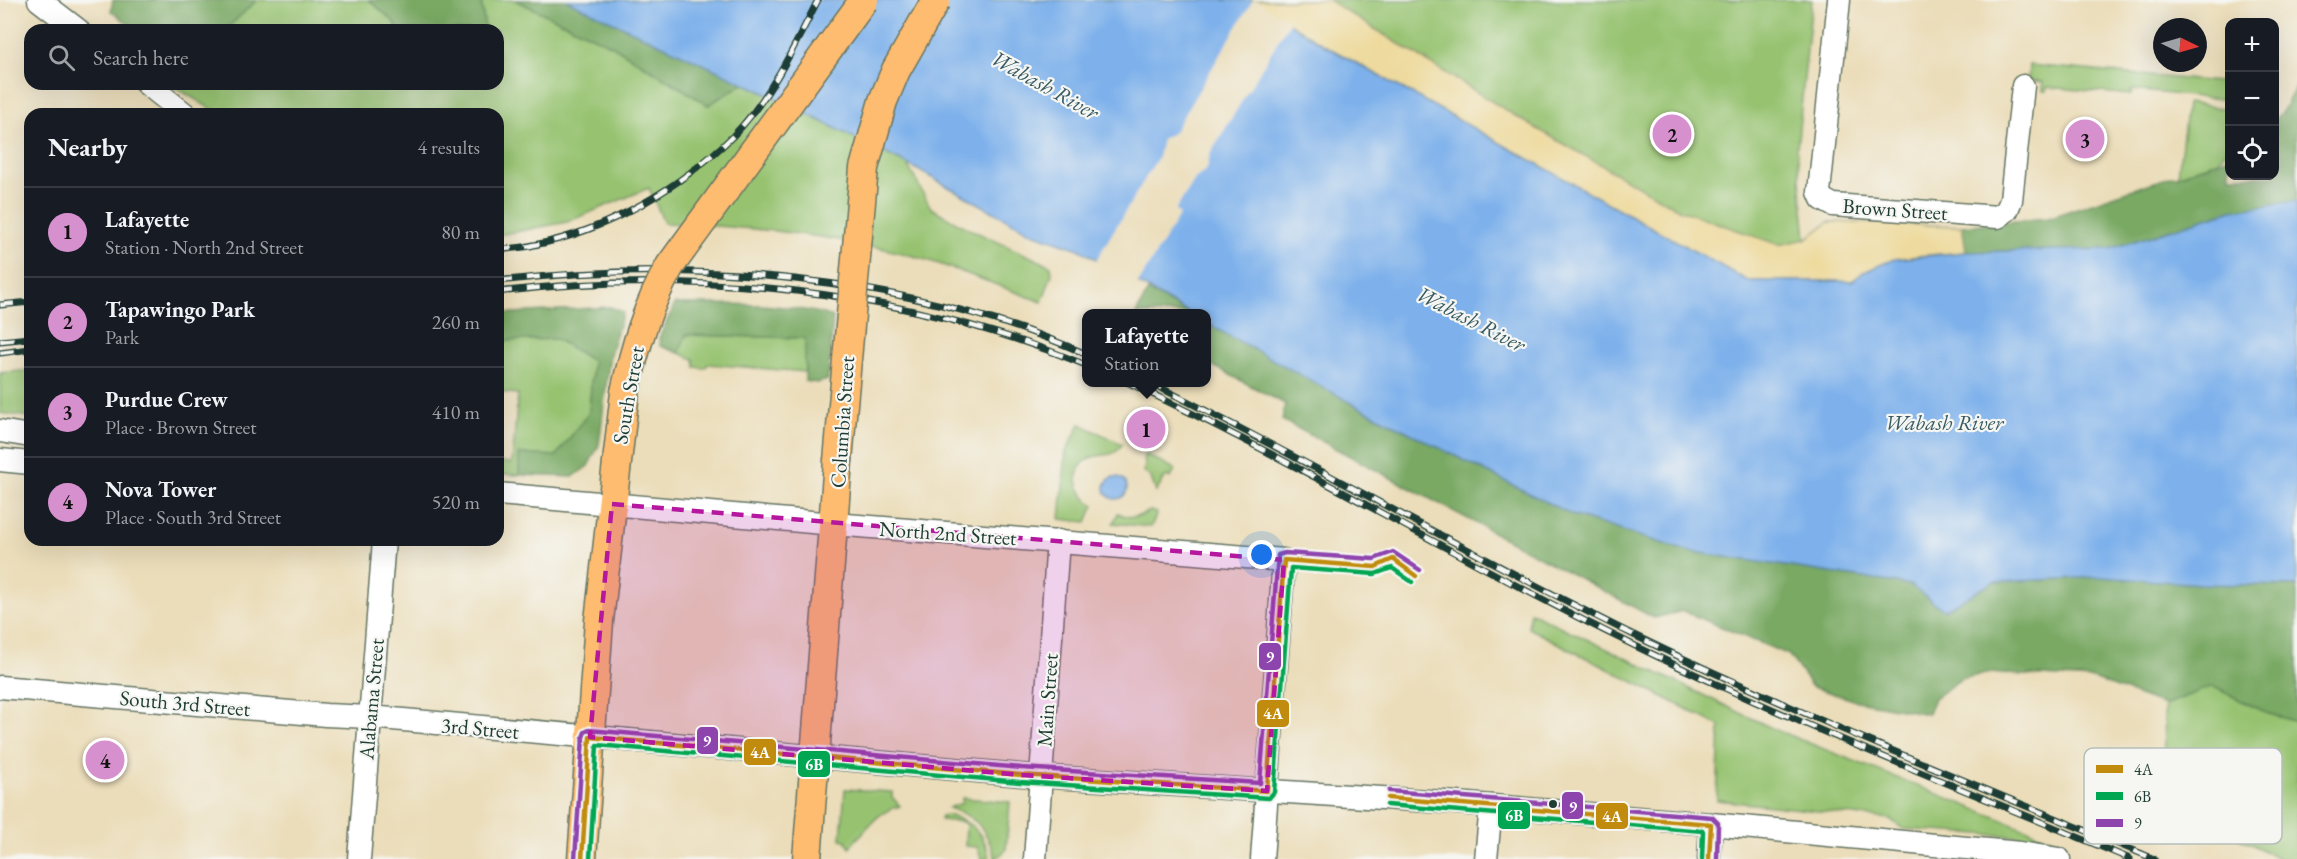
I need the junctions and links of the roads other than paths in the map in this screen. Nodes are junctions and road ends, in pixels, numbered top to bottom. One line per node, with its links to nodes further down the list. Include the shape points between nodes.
1 (39, 0): 5 (street)
2 (864, 0): 14 (main road, South Street, bridge, via 670,266 646,314 635,348 625,392)
3 (936, 0): 15 (main road, Columbia Street, bridge, via 896,70 872,133 864,168)
4 (1839, 0): 6 (street, Brown Street, via 1819,192 1822,200 1833,205 1998,217 2011,200)
5 (70, 24)
6 (2023, 86)
7 (155, 90): 8 (street)
8 (178, 108)
9 (0, 431): 10 (street)
10 (24, 435)
11 (0, 460): 12 (street)
12 (24, 462)
13 (504, 495): 14 (street, North 2nd Street)
14 (612, 504): 15 (street, North 2nd Street); 20 (main road, South Street)
15 (834, 524): 16 (street, North 2nd Street); 21 (main road, Columbia Street)
16 (1058, 541): 22 (street, Main Street); 23 (street, North 2nd Street, via 1284,560)
17 (384, 546): 19 (street, Alabama Street)
18 (0, 687): 19 (street, South 3rd Street)
19 (370, 717): 20 (street, 3rd Street); 27 (street, Alabama Street)
20 (590, 737): 21 (street, 3rd Street); 28 (main road, South Street)
21 (815, 758): 22 (street, 3rd Street); 29 (main road, Columbia Street)
22 (1041, 777): 23 (street, 3rd Street); 30 (street, Main Street)
23 (1267, 791): 24 (street, 3rd Street); 31 (street)
24 (1491, 806): 25 (street, 3rd Street); 32 (street)
25 (1711, 824): 26 (street, 3rd Street); 33 (street)
26 (1936, 852): 34 (street, 3rd Street, via 2020,853)
27 (358, 857)
28 (582, 859)
29 (807, 859)
30 (1035, 859)
31 (1262, 859)
32 (1486, 859)
33 (1709, 859)
34 (2059, 859)

